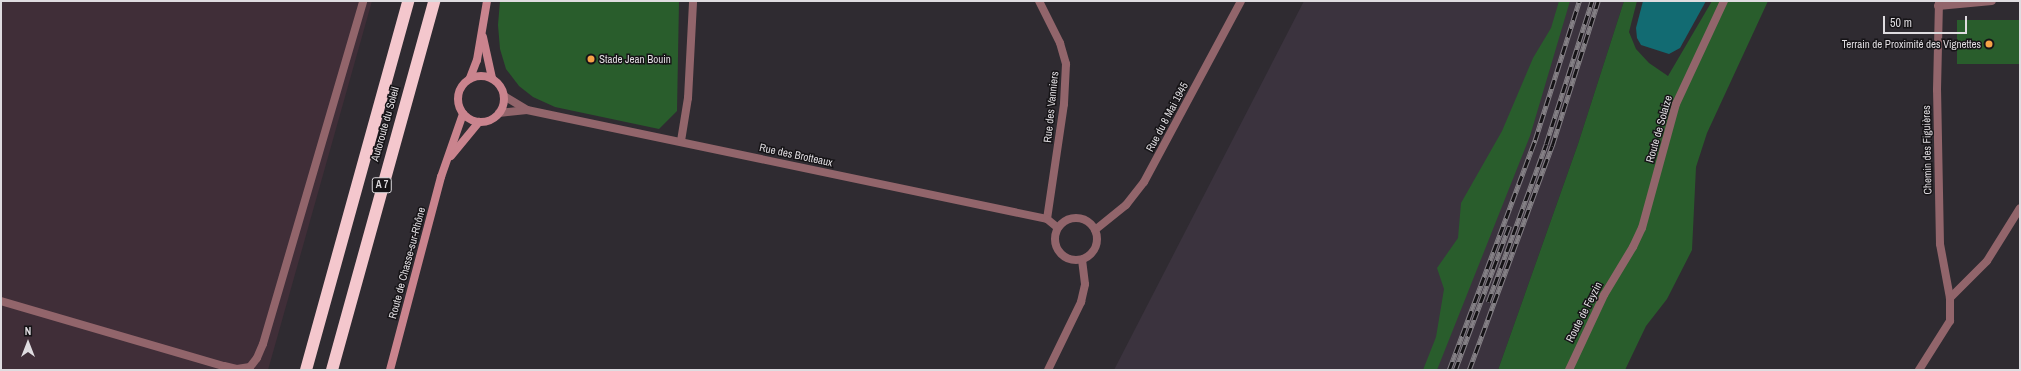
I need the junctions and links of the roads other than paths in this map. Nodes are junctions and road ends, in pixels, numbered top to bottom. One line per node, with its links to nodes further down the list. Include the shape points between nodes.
1 (363, 1): 28 (street, via 263,344 250,367 237,369 224,366)
2 (408, 1): 29 (highway, Autoroute du Soleil / A 7)
3 (434, 1): 30 (highway, Autoroute du Soleil / A 7)
4 (487, 1): 11 (main road)
5 (693, 1): 19 (street, via 688,98)
6 (1039, 1): 22 (street, Rue des Vanniers, via 1060,43 1066,64 1066,83)
7 (1241, 1): 24 (street, Rue du 8 Mai 1945, via 1144,182 1126,205)
8 (1724, 1): 26 (street, Route de Solaize, via 1676,104 1642,228)
9 (1992, 1): 10 (street)
10 (1939, 4): 27 (street, Chemin des Figuières, via 1937,90 1940,244)
11 (482, 28): 12 (main road); 13 (main road)
12 (470, 78): 13 (main road); 17 (main road, via 458,94 457,101)
13 (492, 78): 14 (main road, via 498,83)
14 (504, 96): 15 (street, Rue des Brotteaux); 16 (main road)
15 (527, 110): 16 (street, Rue des Brotteaux); 19 (street, Rue des Brotteaux)
16 (499, 113): 18 (main road, via 494,118)
17 (462, 114): 18 (main road); 20 (main road, Route de Chasse-sur-Rhône)
18 (479, 122): 20 (main road, Route de Chasse-sur-Rhône)
19 (681, 141): 22 (street, Rue des Brotteaux)
20 (446, 161): 31 (main road, Route de Chasse-sur-Rhône)
21 (2020, 208): 27 (street, via 1987,261)
22 (1047, 219): 23 (street, Rue des Brotteaux)
23 (1058, 228): 24 (street, via 1068,219 1081,218); 25 (street, via 1055,239 1058,251 1067,258)
24 (1096, 230): 25 (street, via 1096,248)
25 (1082, 260): 32 (street, via 1085,284 1082,302)
26 (1622, 266): 33 (street, Route de Feyzin, via 1604,295)
27 (1950, 298): 34 (street, Chemin des Figuières, via 1950,321)
28 (1, 301)
29 (306, 370)
30 (332, 370)
31 (390, 370)
32 (1048, 370)
33 (1569, 370)
34 (1920, 370)

